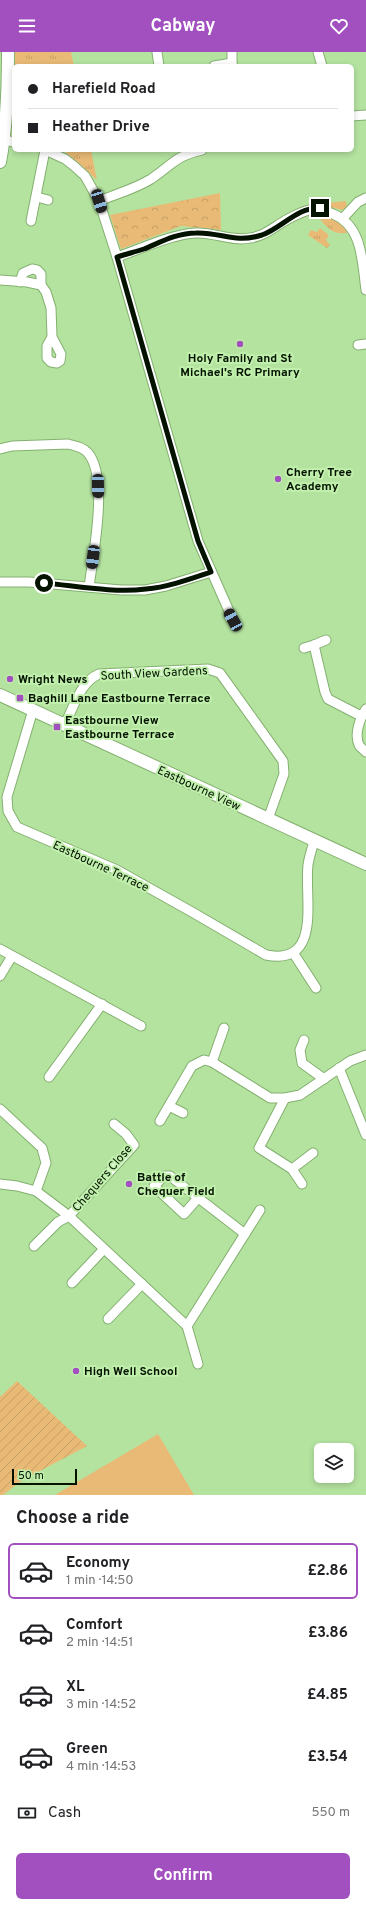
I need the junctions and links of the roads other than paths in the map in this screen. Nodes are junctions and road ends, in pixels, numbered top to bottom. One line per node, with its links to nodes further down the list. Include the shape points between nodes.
1 (8, 52): 10 (street)
2 (156, 52): 5 (street)
3 (232, 52): 6 (street)
4 (318, 52): 7 (street)
5 (159, 64)
6 (232, 64)
7 (321, 64)
8 (366, 115): 9 (street)
9 (354, 116)
10 (9, 141): 14 (street)
11 (45, 152): 15 (street)
12 (49, 152): 18 (street, via 65,159 85,176)
13 (195, 152): 18 (street, via 181,156 150,179)
14 (0, 162)
15 (36, 197): 17 (street); 20 (street)
16 (366, 198): 19 (street, via 358,202)
17 (48, 200)
18 (99, 201): 21 (street)
19 (343, 218): 21 (street, via 324,210 311,209 288,219 265,234 250,239 197,233 178,235); 25 (street, via 356,235 361,251)
20 (31, 221)
21 (117, 257): 28 (street, via 198,541)
22 (0, 280): 23 (street)
23 (20, 282): 24 (street); 24 (street, via 24,273 32,269 41,274)
24 (41, 285): 26 (street, via 51,308)
25 (366, 290)
26 (52, 337)
27 (0, 448): 30 (street, via 68,444 87,451 97,472 98,512)
28 (211, 572): 30 (street, via 145,590); 31 (street)
29 (0, 582): 30 (street)
30 (89, 587)
31 (233, 620)
32 (326, 640): 33 (street)
33 (314, 645): 34 (street); 37 (street, via 328,699)
34 (304, 648)
35 (0, 695): 36 (street, Eastbourne View)
36 (33, 710): 38 (street, Eastbourne View); 44 (street, Eastbourne Terrace, via 7,797 8,811 17,827 117,870 266,955 280,958)
37 (364, 713): 39 (street, via 358,726 358,739 359,745)
38 (65, 724): 40 (street, Eastbourne View); 40 (street, South View Gardens, via 85,685 93,676 216,670 283,761 284,774)
39 (366, 752)
40 (268, 819): 41 (street, Eastbourne View)
41 (314, 841): 42 (street, Eastbourne View); 44 (street, via 308,865 308,925 301,946)
42 (366, 864)
43 (0, 950): 45 (street)
44 (294, 954): 47 (street)
45 (12, 956): 46 (street); 48 (street)
46 (0, 976)
47 (316, 988)
48 (102, 1004): 49 (street); 55 (street)
49 (141, 1026)
50 (224, 1028): 53 (street)
51 (300, 1043): 56 (street, via 302,1063)
52 (366, 1055): 54 (street)
53 (212, 1062): 57 (street, via 270,1098); 58 (street, via 204,1060 192,1066)
54 (339, 1068): 56 (street); 63 (street)
55 (49, 1077)
56 (324, 1079): 57 (street, via 300,1094)
57 (285, 1098): 65 (street, via 259,1148)
58 (169, 1106): 60 (street); 61 (street)
59 (0, 1109): 68 (street, via 42,1148 46,1163)
60 (183, 1113)
61 (160, 1121)
62 (114, 1124): 71 (street, Chequers Close, via 134,1145)
63 (366, 1135)
64 (313, 1153): 65 (street)
65 (292, 1169): 67 (street)
66 (0, 1184): 68 (street, Chequers Close)
67 (302, 1184)
68 (36, 1191): 71 (street, Chequers Close)
69 (198, 1198): 69 (street, via 184,1214 154,1186 164,1176 170,1176); 72 (street)
70 (260, 1210): 72 (street)
71 (69, 1216): 73 (street, Chequers Close, via 58,1222); 74 (street, Chequers Close)
72 (245, 1234): 78 (street)
73 (34, 1246)
74 (104, 1249): 75 (street); 76 (street, Chequers Close)
75 (72, 1283)
76 (142, 1284): 77 (street); 78 (street, Chequers Close)
77 (108, 1319)
78 (187, 1326): 79 (street)
79 (198, 1364)

